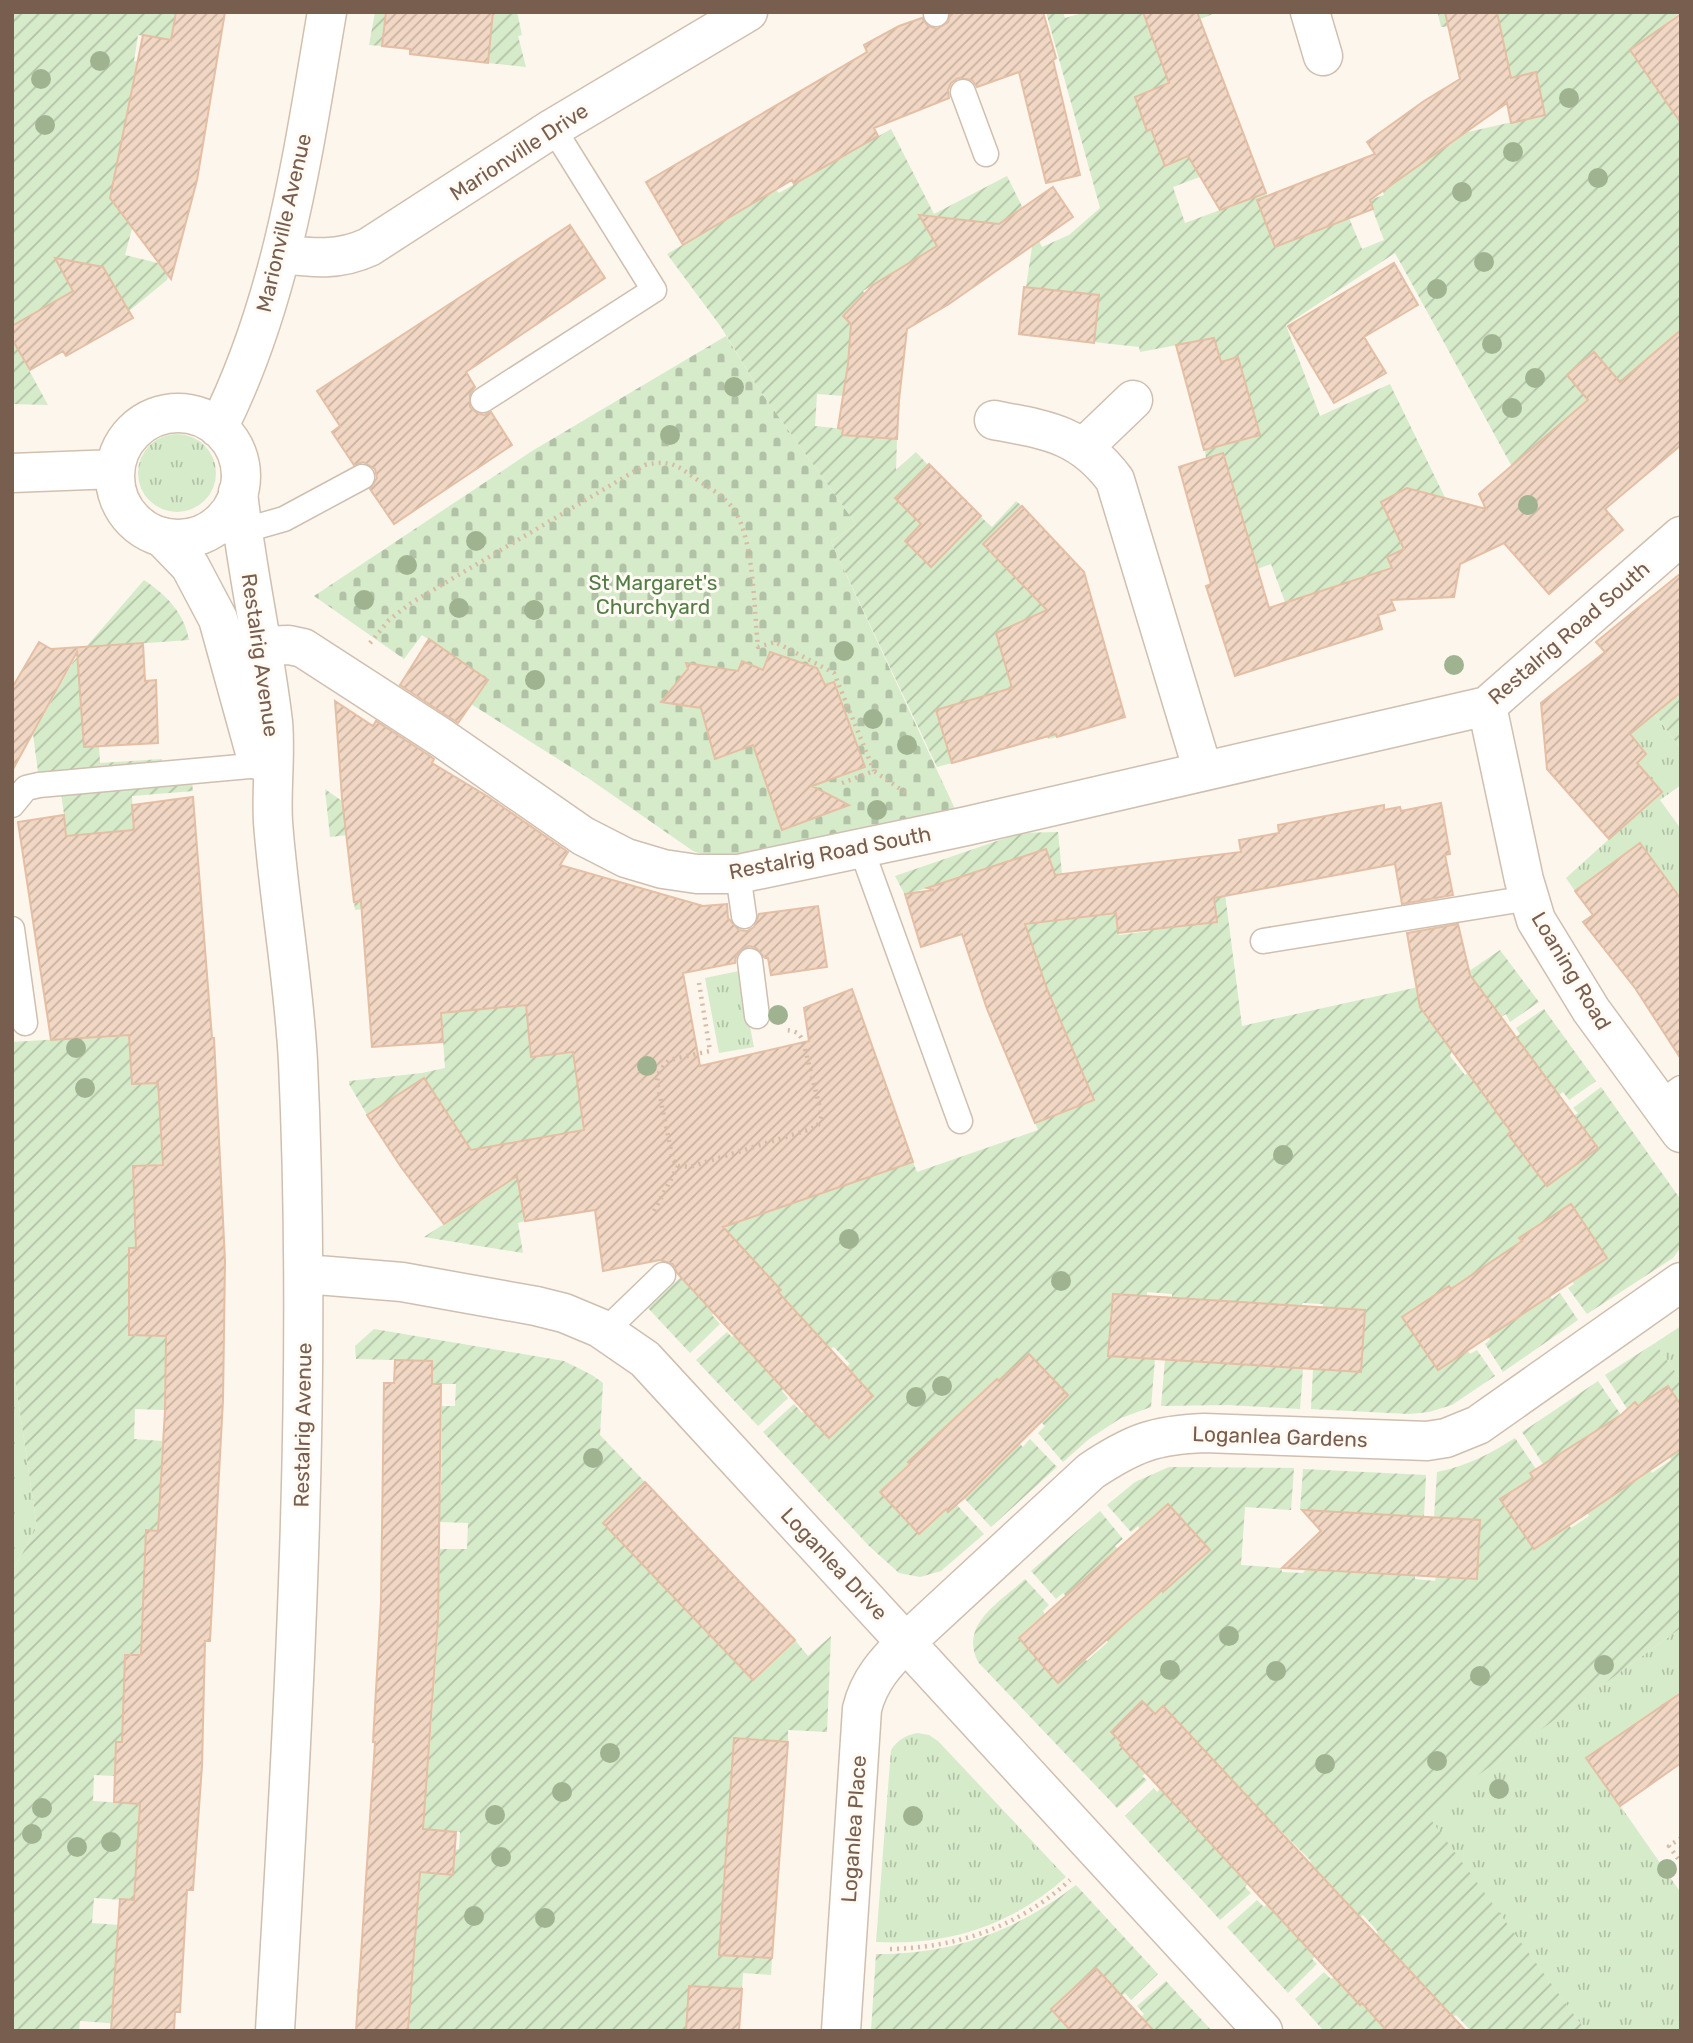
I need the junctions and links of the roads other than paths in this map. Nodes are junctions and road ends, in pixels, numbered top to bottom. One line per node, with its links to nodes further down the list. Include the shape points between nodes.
1 (327, 12): 8 (street, Marionville Avenue)
2 (748, 12): 6 (street, Marionville Drive)
3 (1310, 12): 4 (street)
4 (1323, 56)
5 (963, 92): 7 (lane)
6 (553, 128): 8 (street, Marionville Drive, via 355,254 334,258); 9 (lane, via 654,290)
7 (985, 153)
8 (281, 254): 12 (street, Marionville Avenue, via 249,358)
9 (483, 400)
10 (1133, 401): 13 (street)
11 (994, 420): 13 (street, via 1053,432)
12 (218, 428): 14 (street, via 199,416 176,412 154,417 135,429 121,447); 17 (street, via 230,441 241,474 239,492 221,522)
13 (1084, 447): 23 (street, via 1118,487)
14 (115, 469): 15 (street); 19 (street, via 116,492 126,513 142,528)
15 (12, 472)
16 (362, 477): 17 (lane, via 284,519)
17 (224, 532): 19 (street, via 185,539); 20 (street, Restalrig Avenue)
18 (1681, 536): 21 (street, Restalrig Road South)
19 (162, 537): 22 (street, Restalrig Avenue, via 190,566 218,619)
20 (262, 646): 22 (street, Restalrig Avenue, via 273,727); 26 (street, Restalrig Road South, via 303,648 601,846 674,871)
21 (1487, 706): 23 (street, Restalrig Road South); 27 (street, Loaning Road)
22 (266, 764): 24 (lane, via 39,785 26,788); 36 (street, Restalrig Avenue, via 298,1058)
23 (1203, 771): 25 (street, Restalrig Road South)
24 (12, 804)
25 (861, 848): 26 (street, Restalrig Road South); 35 (lane)
26 (738, 874): 28 (lane)
27 (1529, 898): 30 (lane); 34 (street, Loaning Road, via 1536,920 1591,1010)
28 (744, 916)
29 (12, 929): 33 (lane)
30 (1263, 941)
31 (750, 961): 32 (lane)
32 (757, 1016)
33 (24, 1023)
34 (1673, 1109)
35 (960, 1121)
36 (305, 1274): 39 (street, Loganlea Drive, via 401,1282 510,1300 564,1313); 41 (street, Restalrig Avenue, via 302,1498)
37 (663, 1275): 39 (lane)
38 (1681, 1282): 40 (street, Loganlea Gardens, via 1478,1425 1446,1438 1410,1441 1204,1433 1169,1435 1121,1451 1091,1471)
39 (605, 1331): 40 (street, Loganlea Drive, via 653,1368)
40 (906, 1642): 42 (street, Loganlea Place, via 881,1668 862,1709); 43 (street, Loganlea Drive)
41 (275, 2031)
42 (842, 2031)
43 (1264, 2031)

